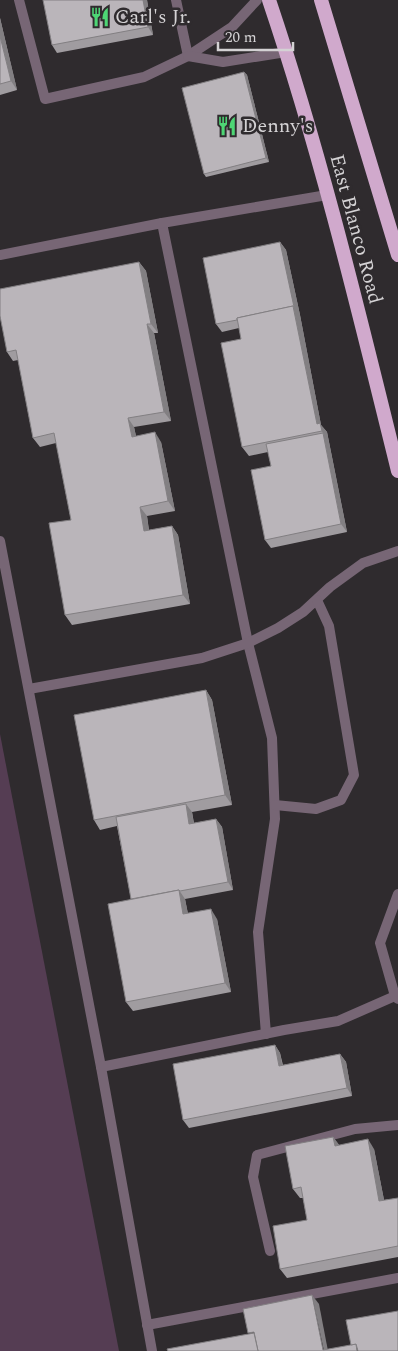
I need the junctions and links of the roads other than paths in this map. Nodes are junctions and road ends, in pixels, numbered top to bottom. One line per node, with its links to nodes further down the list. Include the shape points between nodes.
1 (19, 0): 7 (street, via 45,99 144,77)
2 (176, 0): 7 (street)
3 (257, 0): 7 (street, via 232,27)
4 (269, 0): 6 (highway, East Blanco Road)
5 (321, 0): 11 (highway, East Blanco Road)
6 (286, 52): 7 (street, via 222,62); 8 (highway, East Blanco Road)
7 (188, 56)
8 (327, 194): 9 (street); 12 (highway, East Blanco Road)
9 (162, 223): 10 (street); 16 (street)
10 (0, 255)
11 (398, 255)
12 (398, 470)
13 (0, 541): 17 (street)
14 (398, 551): 15 (street, via 363,563)
15 (317, 600): 16 (street, via 278,628); 18 (street, via 329,626 354,775 341,800 316,809)
16 (248, 643): 17 (street, via 202,658); 18 (street, via 272,738)
17 (29, 689): 22 (street)
18 (275, 805): 21 (street, via 258,932)
19 (398, 894): 20 (street, via 380,943)
20 (396, 997): 21 (street, via 338,1022)
21 (266, 1034): 22 (street)
22 (101, 1067): 26 (street)
23 (398, 1126): 24 (street, via 355,1129 257,1155 253,1177)
24 (270, 1251)
25 (398, 1278): 26 (street)
26 (147, 1325): 27 (street)
27 (152, 1351)

